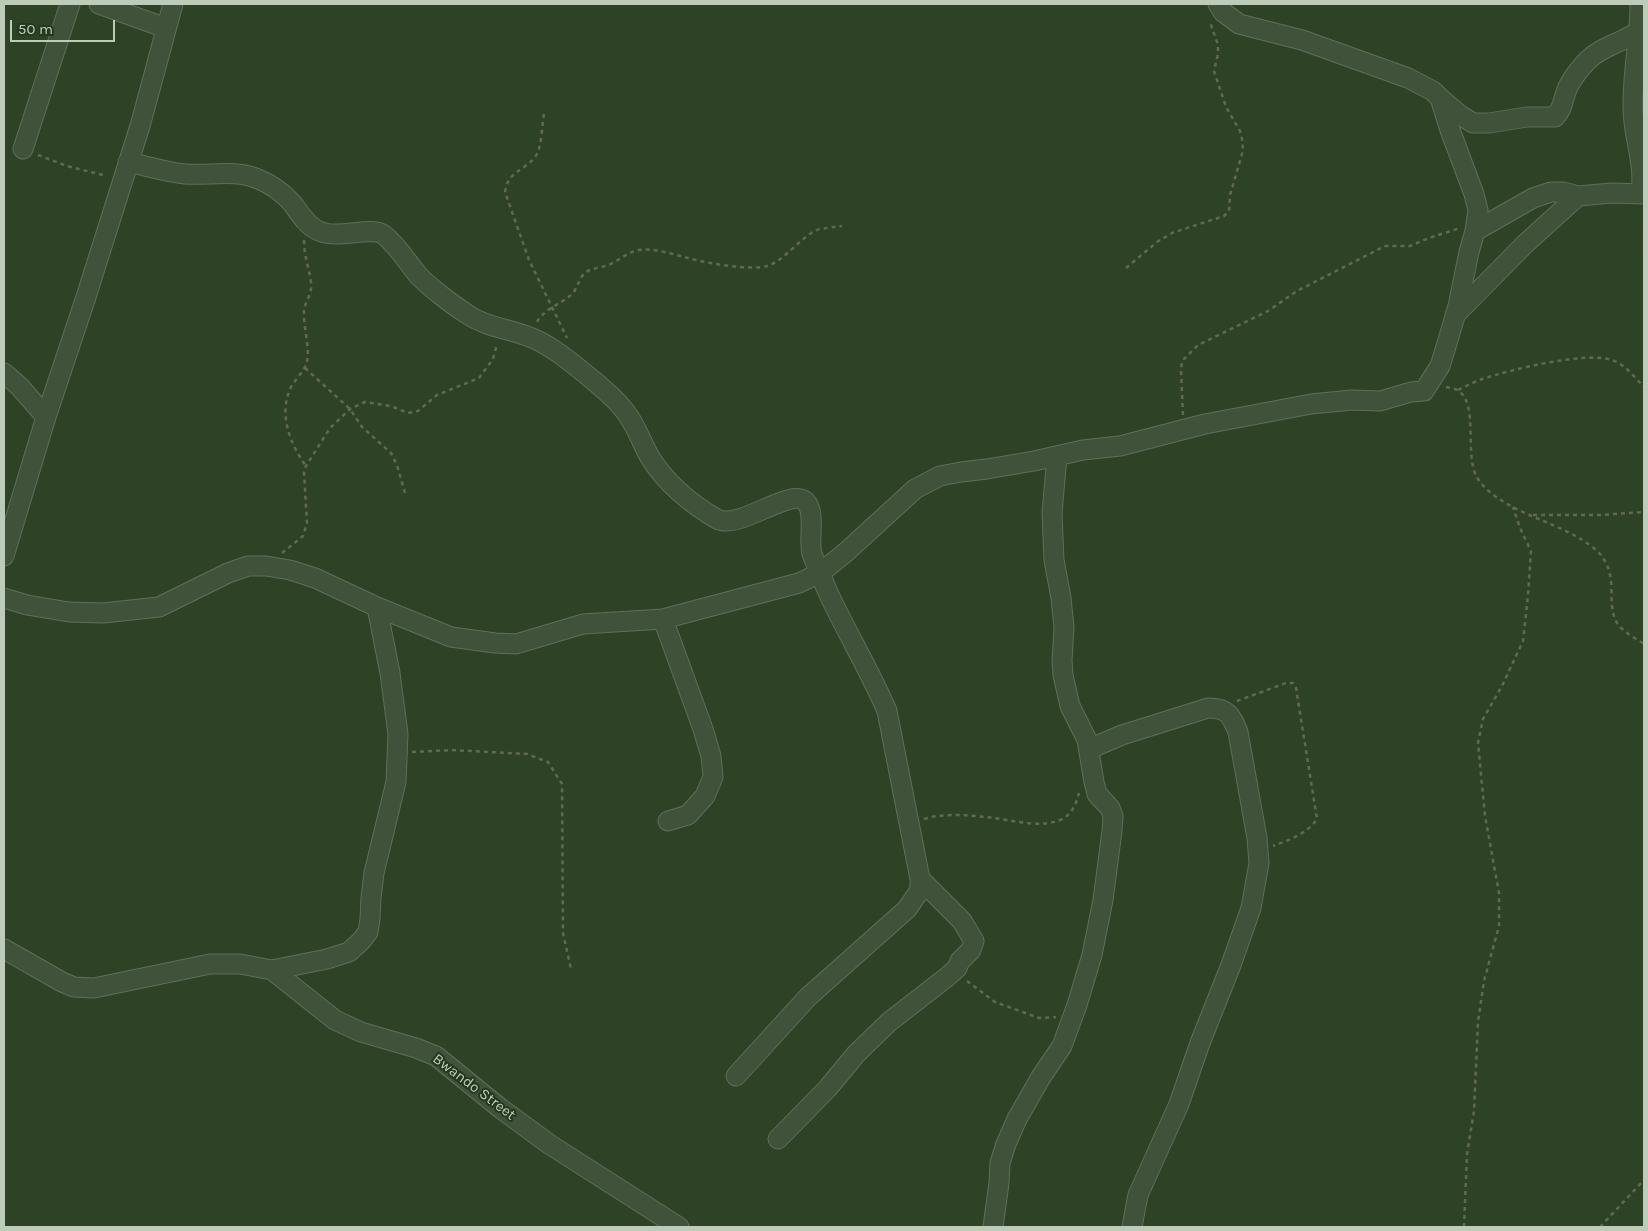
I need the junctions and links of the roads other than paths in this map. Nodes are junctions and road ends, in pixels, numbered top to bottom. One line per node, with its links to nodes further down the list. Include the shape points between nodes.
1 (70, 4): 9 (street)
2 (99, 4): 6 (street)
3 (173, 4): 6 (street)
4 (1640, 4): 7 (street)
5 (1213, 10): 8 (street, via 1223,12 1240,24 1302,40 1408,78)
6 (166, 28): 10 (street)
7 (1641, 30): 8 (street, via 1602,49 1589,60 1568,86 1560,112 1555,117 1473,123); 11 (street, via 1632,82 1633,113 1642,161)
8 (1440, 98): 13 (street, via 1474,194 1478,210)
9 (23, 149)
10 (128, 162): 16 (street); 19 (street, via 185,174 227,172 257,178 283,193 317,230 329,234 382,233 420,278 470,316 544,343 586,375 629,417 665,478 719,520 729,522 794,499 806,502 810,509 812,554)
11 (1642, 194): 12 (street)
12 (1578, 196): 13 (street, via 1564,192 1541,195); 14 (street)
13 (1476, 228): 14 (street)
14 (1455, 315): 17 (street, via 1440,366 1424,391 1380,401 1311,404 1205,424 1120,446)
15 (4, 373): 16 (street)
16 (46, 417): 18 (street)
17 (1056, 456): 19 (street, via 940,476 915,489); 23 (street, via 1052,514 1054,560 1064,627 1063,675 1070,706)
18 (4, 556)
19 (820, 573): 22 (street, via 790,586); 25 (street, via 887,711)
20 (4, 598): 21 (street, via 70,612 158,607 228,573 248,566 266,566 314,578)
21 (377, 607): 22 (street, via 451,637 516,644 583,624); 27 (street, via 390,673 398,753 396,782 374,873 368,932 349,952)
22 (664, 620): 24 (street, via 703,729 713,777 705,796 688,815)
23 (1089, 749): 31 (street, via 1097,794 1113,816 1103,900 1092,955 1062,1046 1041,1077 1006,1144 1000,1163); 32 (street, via 1180,716 1220,708 1232,719 1238,732 1258,851 1259,863 1249,915 1179,1104 1138,1195)
24 (668, 821)
25 (920, 879): 28 (street, via 920,890 907,909 808,998); 29 (street, via 962,921 974,941 971,950 957,968 889,1022 856,1054)
26 (4, 949): 27 (street, Bwando Street, via 62,982 81,988 113,985 210,964 240,964)
27 (272, 970): 30 (street, Bwando Street, via 335,1020 361,1032 436,1056 542,1138)
28 (736, 1076)
29 (778, 1139)
30 (678, 1227)
31 (993, 1227)
32 (1132, 1227)

